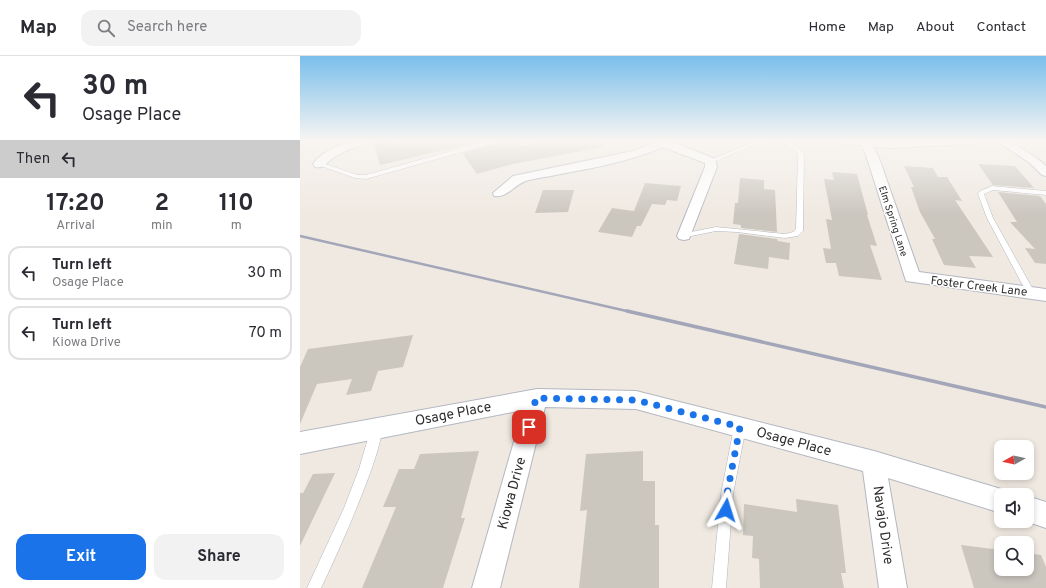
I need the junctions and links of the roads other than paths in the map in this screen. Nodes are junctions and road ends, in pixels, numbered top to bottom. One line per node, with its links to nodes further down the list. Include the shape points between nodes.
1 (320, 165): 2 (lane, via 357,177 366,177)
2 (409, 165)
3 (585, 165): 9 (street, via 518,179)
4 (710, 165): 11 (street)
5 (801, 165): 11 (lane, via 800,229 795,234 785,236 716,229)
6 (875, 165): 12 (street, Elm Spring Lane)
7 (1038, 165): 8 (street)
8 (1046, 172)
9 (499, 193)
10 (1046, 193): 13 (lane, via 992,188 981,194 990,218)
11 (684, 236)
12 (912, 277): 13 (street, Foster Creek Lane)
13 (1039, 294)
14 (536, 398): 15 (street, Osage Place, via 636,400); 16 (street, Osage Place); 23 (street, Kiowa Drive)
15 (740, 427): 18 (street, Osage Place); 24 (lane, via 727,494)
16 (377, 428): 17 (street, Osage Place); 22 (lane, via 371,453 346,518)
17 (300, 443)
18 (874, 462): 19 (street, Osage Place); 25 (street, Navajo Drive)
19 (994, 499)
20 (1034, 511): 21 (street)
21 (1046, 515)
22 (314, 588)
23 (486, 588)
24 (719, 588)
25 (893, 588)

